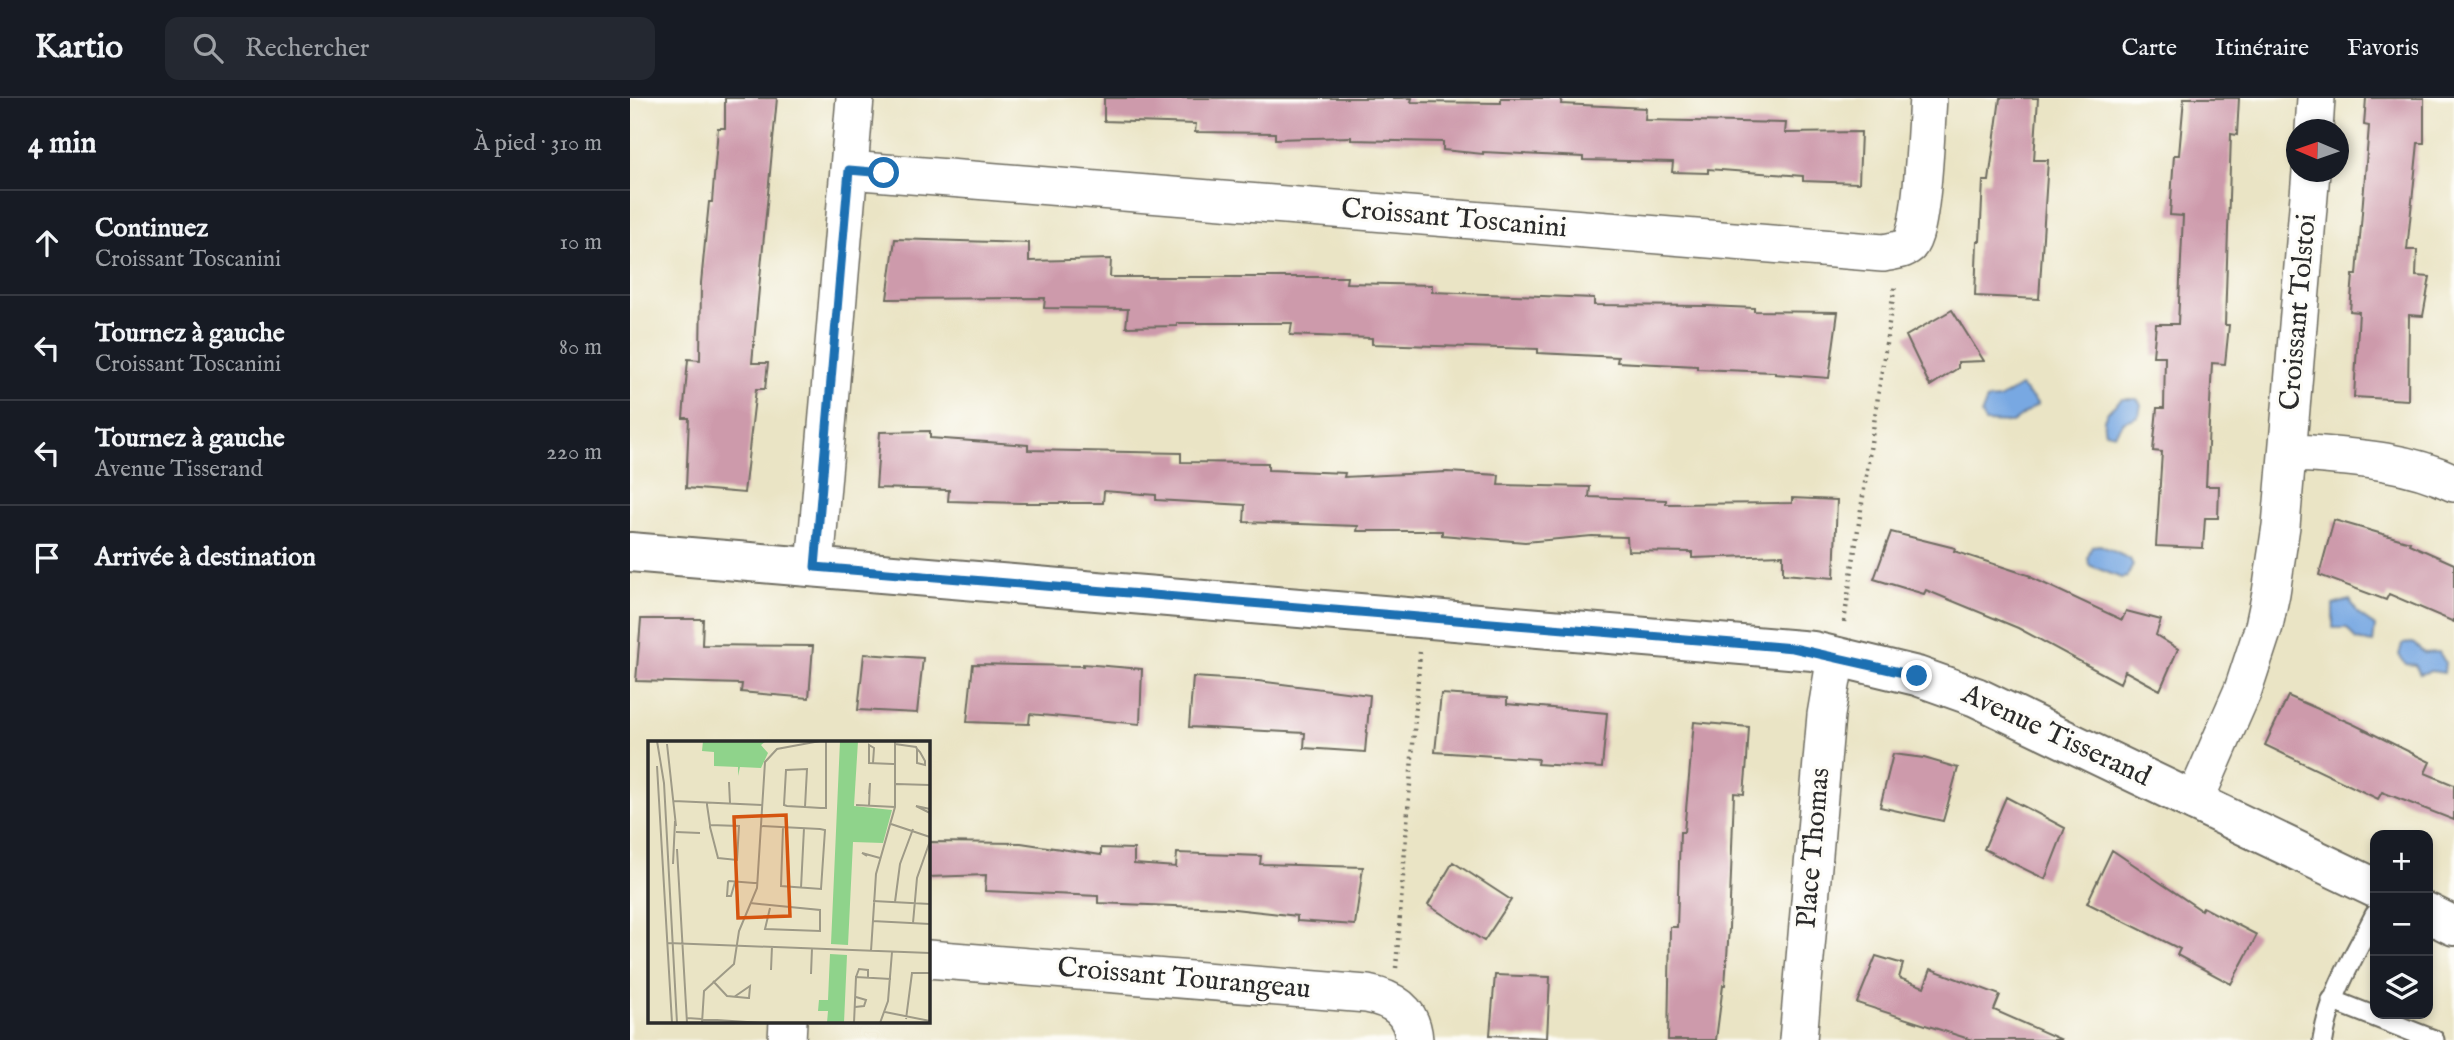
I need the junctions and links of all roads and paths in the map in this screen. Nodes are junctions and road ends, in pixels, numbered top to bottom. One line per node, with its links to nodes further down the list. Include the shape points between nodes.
1 (855, 98): 5 (street)
2 (1928, 98): 5 (street, Croissant Toscanini, via 1914,236 1909,245 1883,253)
3 (2316, 98): 4 (street)
4 (2315, 119)
5 (849, 170): 11 (street)
6 (2310, 182): 8 (street, Croissant Tolstoi)
7 (1896, 280): 12 (path)
8 (2288, 452): 9 (street, Croissant Tolstoi, via 2413,468); 14 (street, Croissant Tolstoi, via 2280,538 2264,626 2243,690)
9 (2454, 483)
10 (630, 552): 11 (street, Avenue Tisserand)
11 (815, 567): 12 (street, Avenue Tisserand, via 1793,648)
12 (1839, 644): 14 (street, Avenue Tisserand, via 1966,693); 23 (street, Place Thomas, via 1826,707)
13 (1421, 648): 20 (path)
14 (2194, 802): 15 (street, Avenue Tisserand)
15 (2370, 886)
16 (2433, 916): 18 (street)
17 (2370, 924): 21 (lane)
18 (2454, 926)
19 (929, 959): 22 (street, Croissant Tourangeau, via 1367,994 1399,1005 1411,1023)
20 (1396, 971)
21 (2332, 1000): 24 (lane); 25 (lane)
22 (1414, 1040)
23 (1798, 1040)
24 (2323, 1040)
25 (2434, 1040)

